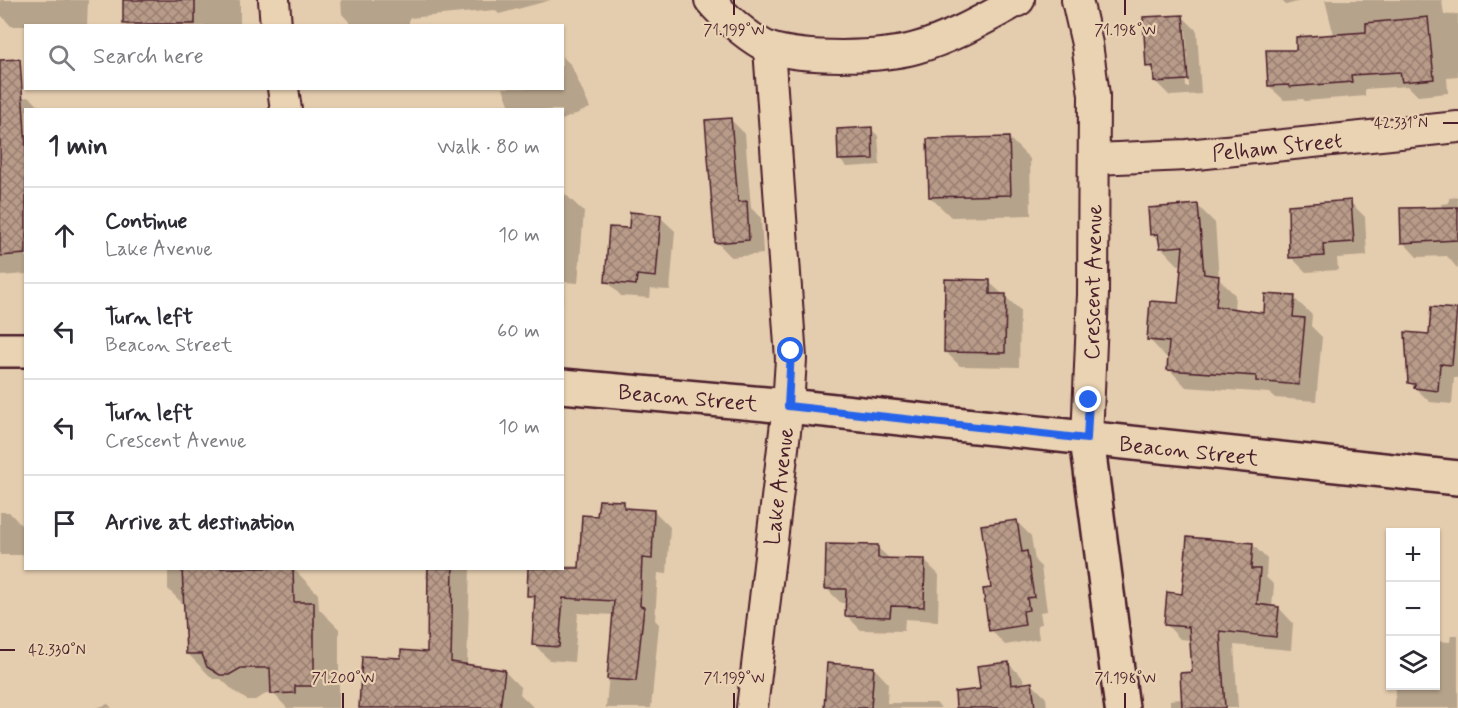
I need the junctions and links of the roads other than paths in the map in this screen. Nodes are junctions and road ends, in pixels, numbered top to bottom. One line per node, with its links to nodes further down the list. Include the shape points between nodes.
1 (274, 0): 5 (street)
2 (710, 0): 6 (street, via 742,30)
3 (1019, 0): 6 (street, via 963,30 915,48 860,56)
4 (1077, 0): 10 (street, Crescent Avenue, via 1094,95)
5 (276, 24)
6 (769, 48): 14 (street, Lake Avenue, via 791,343)
7 (283, 90): 8 (street)
8 (286, 108)
9 (1458, 128): 10 (street, Pelham Street, via 1187,155)
10 (1095, 159): 15 (street, Crescent Avenue)
11 (0, 350): 12 (main road)
12 (24, 350)
13 (564, 386): 14 (main road, Beacon Street)
14 (788, 406): 15 (main road, Beacon Street); 17 (street, Lake Avenue)
15 (1087, 439): 16 (main road, Beacon Street); 18 (main road, Crescent Avenue)
16 (1458, 478)
17 (752, 708)
18 (1122, 708)

